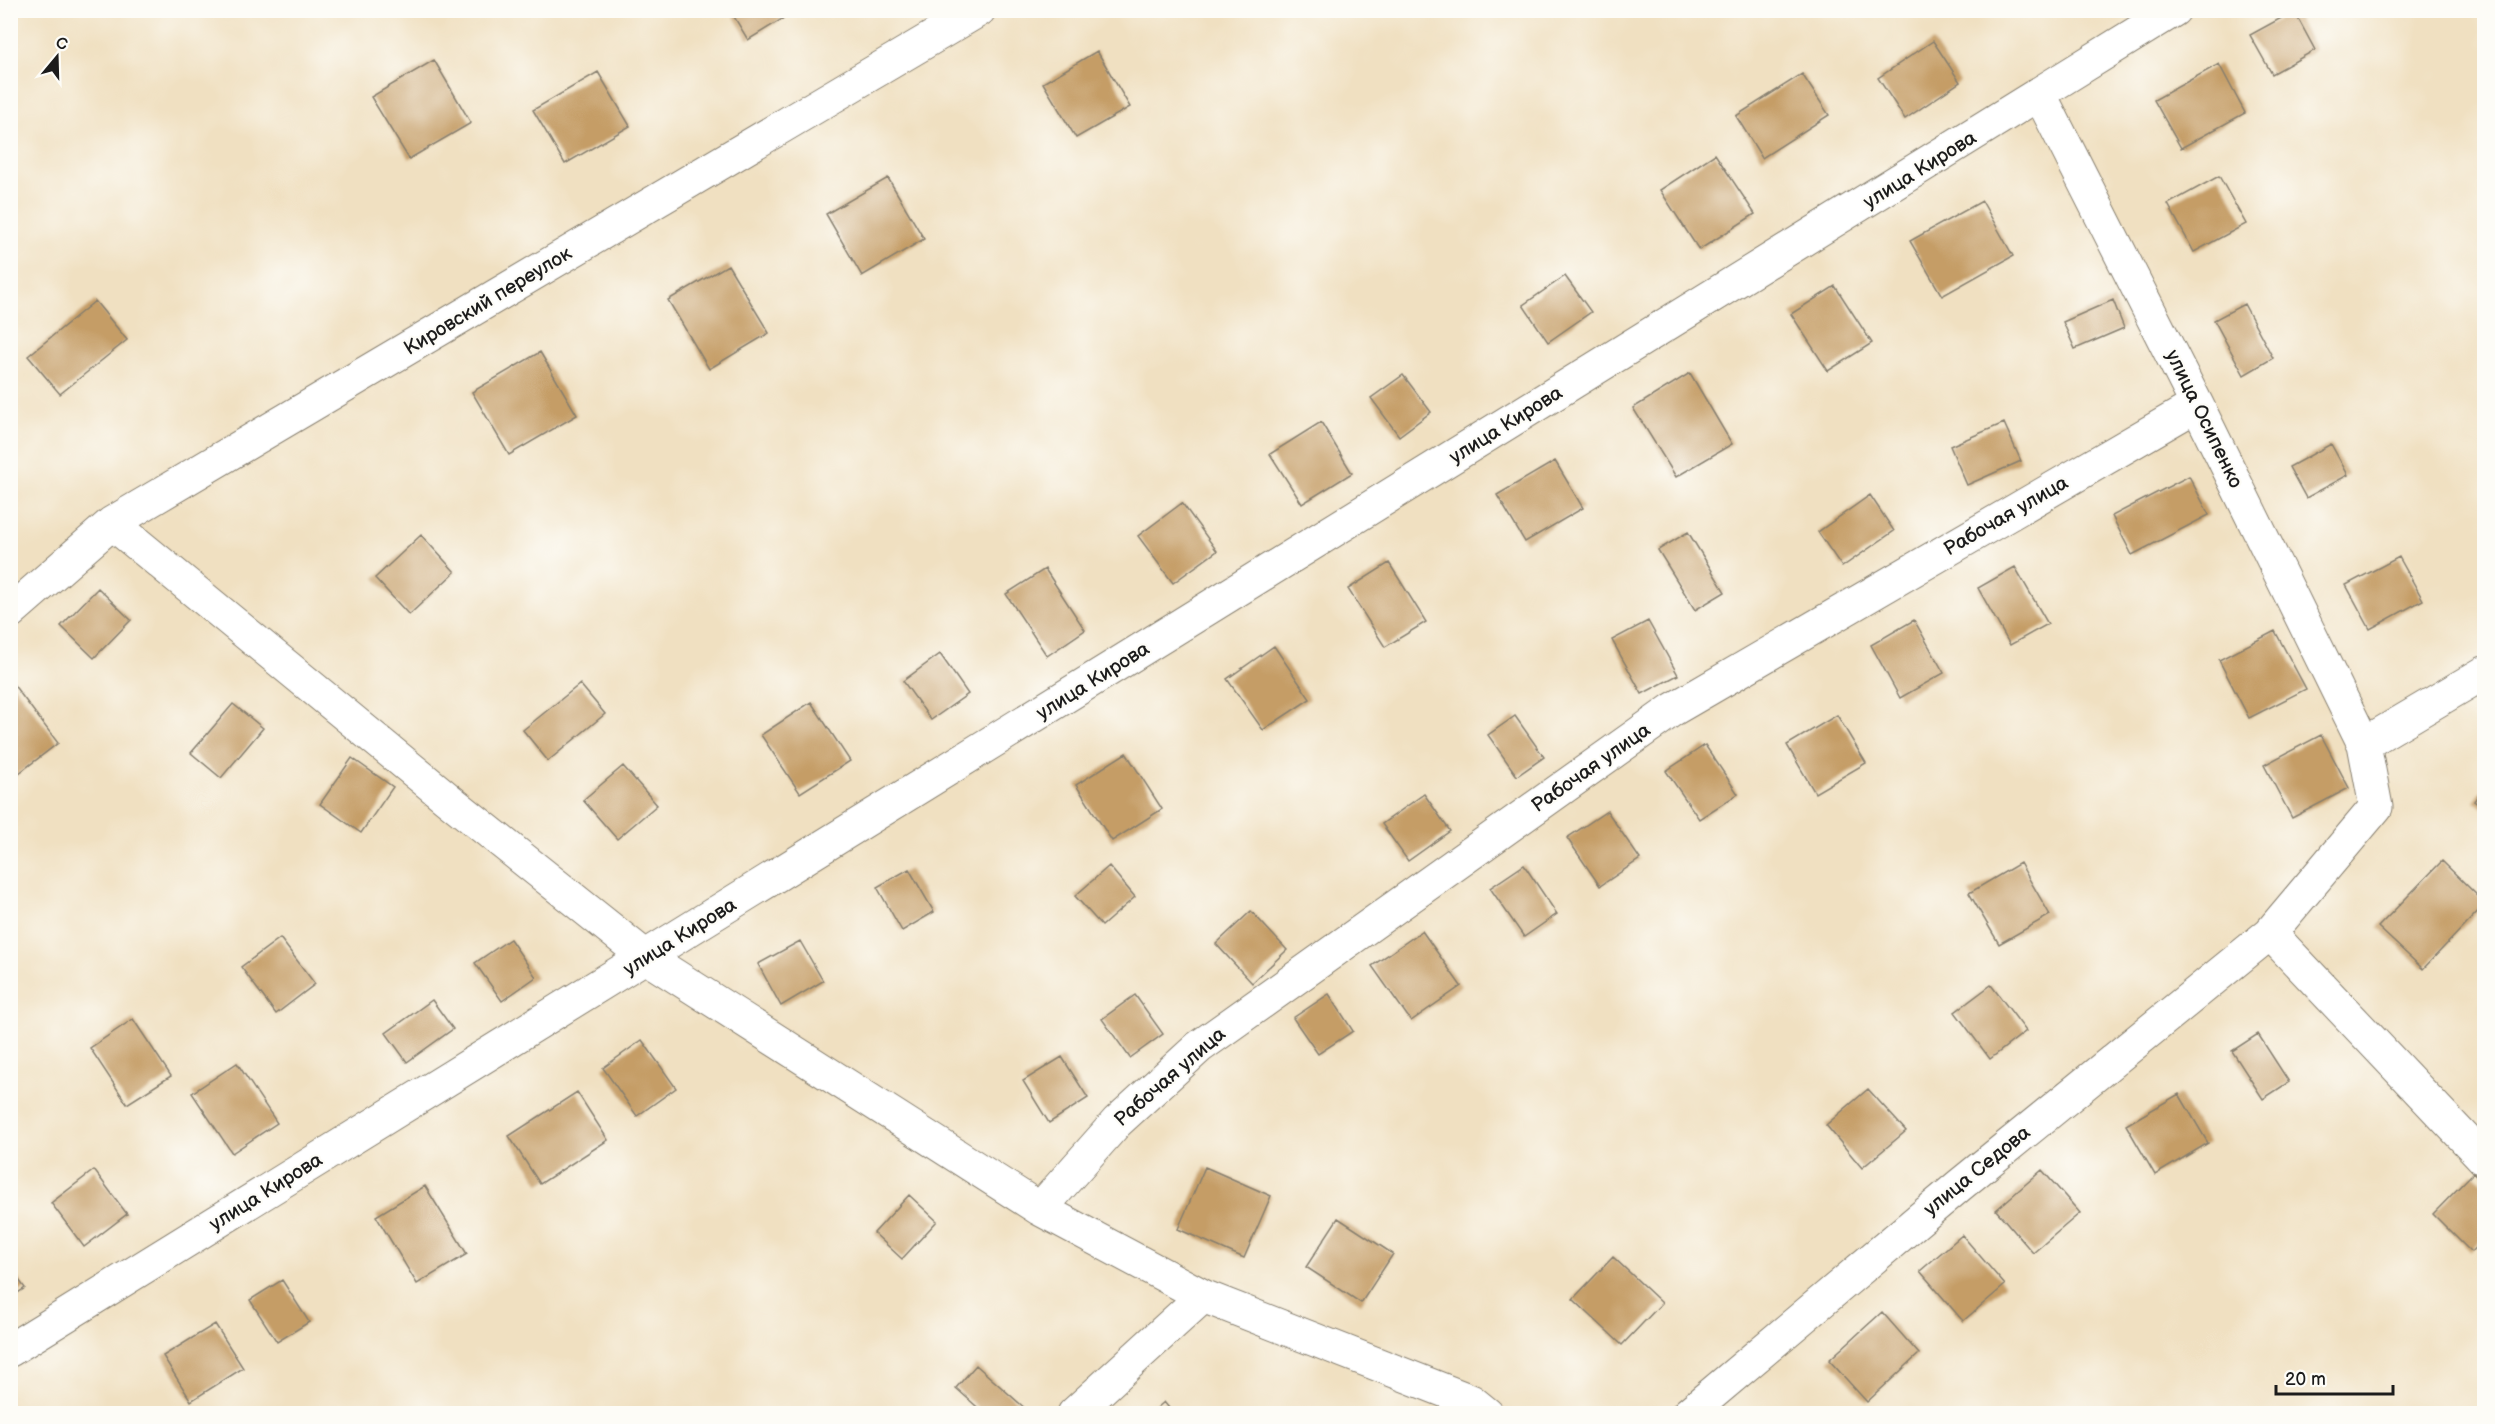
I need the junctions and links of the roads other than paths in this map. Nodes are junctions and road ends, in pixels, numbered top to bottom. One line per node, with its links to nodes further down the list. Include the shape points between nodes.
1 (980, 10): 5 (street, Кировский переулок)
2 (2174, 10): 3 (street, улица Кирова)
3 (2040, 95): 4 (street, улица Осипенко); 10 (street, улица Кирова)
4 (2197, 405): 8 (street, улица Осипенко); 12 (street, Рабочая улица, via 1672,710 1199,1047 1117,1122)
5 (112, 523): 6 (street, Кировский переулок); 10 (street)
6 (10, 612)
7 (2484, 673): 8 (street)
8 (2364, 744): 9 (street, улица Седова, via 2376,807)
9 (2270, 933): 11 (street); 17 (street, улица Седова, via 1951,1192)
10 (647, 958): 12 (street); 14 (street, улица Кирова)
11 (2484, 1160)
12 (1040, 1209): 13 (street)
13 (1203, 1296): 15 (street); 16 (street, via 1472,1401)
14 (10, 1350)
15 (1074, 1413)
16 (1487, 1413)
17 (1688, 1413)

